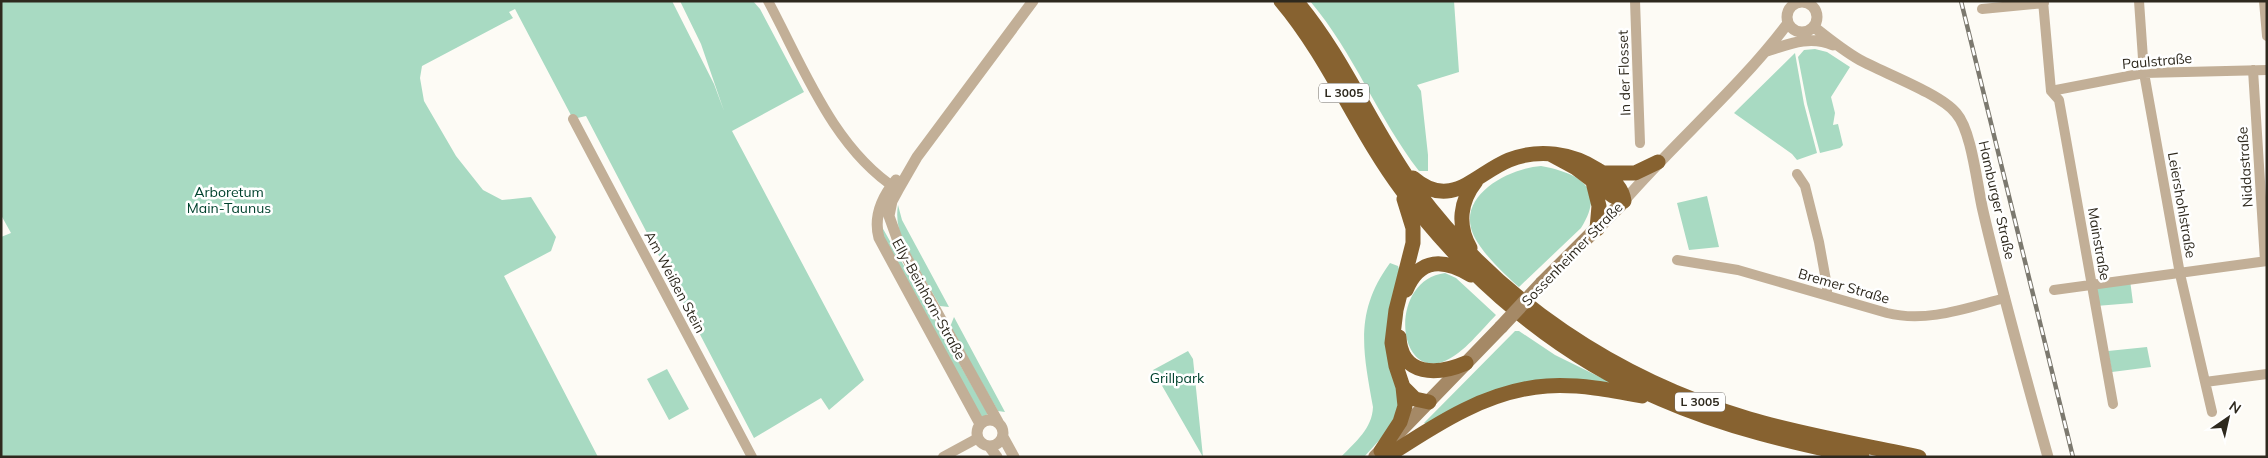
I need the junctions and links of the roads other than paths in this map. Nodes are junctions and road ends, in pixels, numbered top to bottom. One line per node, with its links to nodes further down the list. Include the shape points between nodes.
1 (768, 1): 28 (street, via 838,131 856,155)
2 (1033, 1): 28 (street, Elly-Beinhorn-Straße)
3 (1281, 1): 29 (highway, L 3005, via 1322,56)
4 (1296, 1): 24 (highway, L 3005, via 1333,51)
5 (1635, 1): 22 (street, In der Flosset)
6 (2139, 1): 19 (street, Leiershohlstraße)
7 (2264, 1): 14 (street)
8 (2043, 2): 11 (street); 20 (street)
9 (1815, 3): 10 (street, Sossenheimer Straße); 13 (street, Sossenheimer Straße, via 1818,18)
10 (1789, 4): 12 (street, Sossenheimer Straße, via 1787,16)
11 (1982, 9)
12 (1792, 27): 13 (street, via 1806,32); 16 (street, Sossenheimer Straße)
13 (1814, 27): 15 (street, Hamburger Straße)
14 (2267, 36)
15 (1842, 48): 16 (street, via 1812,39); 40 (street, Hamburger Straße, via 1928,93 1960,118)
16 (1767, 51): 23 (street, Sossenheimer Straße)
17 (2253, 70): 18 (street, Paulstraße); 19 (street, Paulstraße); 34 (street, Niddastraße)
18 (2267, 70)
19 (2144, 73): 20 (street, Paulstraße); 35 (street, Leiershohlstraße)
20 (2051, 91): 37 (street, Mainstraße, via 2059,100)
21 (573, 119): 55 (street, Am Weißen Stein)
22 (1640, 143)
23 (1658, 162): 26 (highway, via 1635,173); 30 (street, Sossenheimer Straße)
24 (1399, 165): 27 (highway, via 1420,184 1436,191 1463,187); 32 (highway, L 3005, via 1437,216)
25 (1797, 174): 39 (street, via 1806,186)
26 (1599, 178): 27 (highway, via 1574,158 1529,154 1511,159); 30 (highway, via 1621,189); 31 (highway)
27 (1478, 179): 32 (highway, via 1467,196 1461,219 1464,236)
28 (894, 188): 49 (street, Elly-Beinhorn-Straße, via 889,210 894,234); 50 (street, Elly-Beinhorn-Straße, via 878,211 878,238)
29 (1401, 188): 36 (highway, L 3005); 44 (highway, via 1414,235 1392,330 1396,366)
30 (1624, 201): 31 (main road, Sossenheimer Straße)
31 (1597, 228): 41 (main road, Sossenheimer Straße, bridge)
32 (1476, 260): 60 (highway, L 3005, via 1558,328 1630,372 1664,388 1750,419)
33 (1677, 260): 39 (street, Bremer Straße, via 1738,270)
34 (2266, 261): 35 (street)
35 (2180, 274): 37 (street); 43 (street, Leiershohlstraße)
36 (1482, 280): 41 (highway, via 1453,266 1437,263 1422,268 1411,279 1399,320 1402,351 1406,359 1419,369 1444,371); 45 (highway, L 3005, via 1528,320 1571,350)
37 (2092, 285): 38 (street); 47 (street, Mainstraße)
38 (2054, 290)
39 (1827, 295): 40 (street, Bremer Straße, via 1908,317 1939,314)
40 (2005, 298): 61 (street, Hamburger Straße)
41 (1466, 363): 46 (main road, Sossenheimer Straße)
42 (2267, 374): 43 (street)
43 (2205, 382): 48 (street, Leiershohlstraße)
44 (1403, 387): 46 (highway, via 1415,399); 54 (highway, via 1403,414)
45 (1660, 399): 54 (highway, via 1564,386 1507,393 1467,408); 59 (highway, L 3005, via 1747,430)
46 (1429, 402): 54 (main road, Sossenheimer Straße)
47 (2112, 404)
48 (2212, 412)
49 (998, 422): 50 (street, via 986,420); 51 (street, Elly-Beinhorn-Straße)
50 (980, 424): 52 (street)
51 (1003, 437): 53 (street); 58 (street, Elly-Beinhorn-Straße)
52 (978, 438): 53 (street); 56 (street)
53 (990, 446): 57 (street)
54 (1381, 455)
55 (752, 457)
56 (943, 457)
57 (997, 457)
58 (1014, 457)
59 (1862, 457)
60 (1919, 457)
61 (2048, 457)

